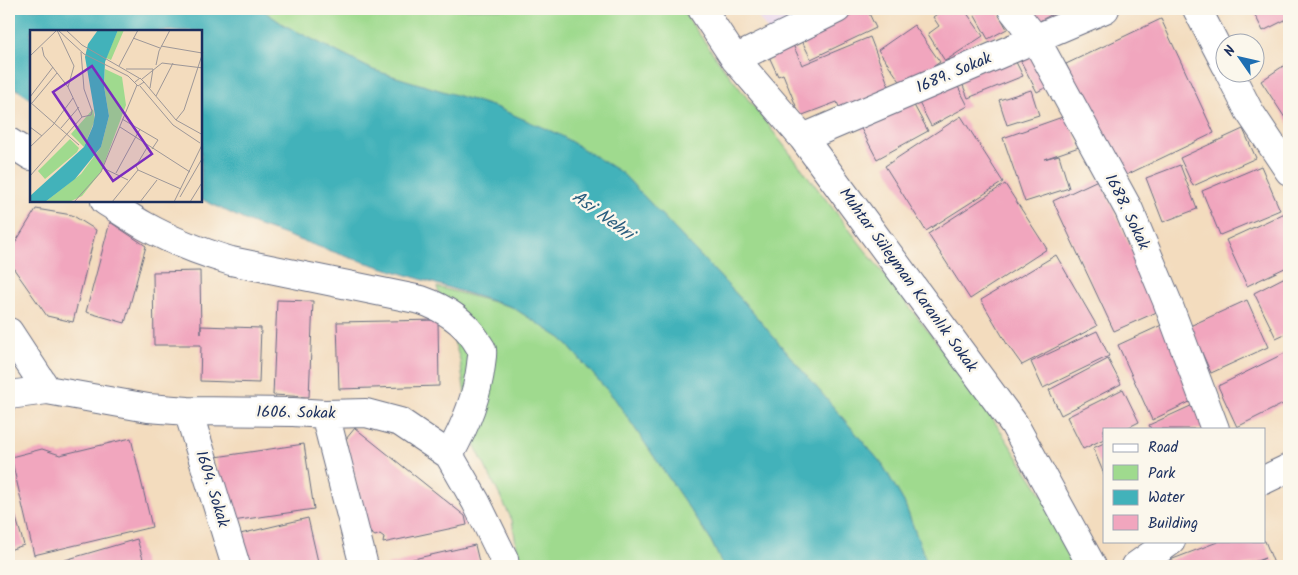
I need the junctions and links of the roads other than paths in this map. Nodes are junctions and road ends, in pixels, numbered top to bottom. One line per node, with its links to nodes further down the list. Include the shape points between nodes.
1 (702, 9): 8 (street, Muhtar Süleyman Karanlık Sokak)
2 (837, 9): 8 (street)
3 (1012, 9): 6 (street, 1688. Sokak)
4 (1105, 9): 6 (street, 1689. Sokak)
5 (1197, 9): 7 (street)
6 (1035, 38): 10 (street, 1689. Sokak); 20 (street, 1688. Sokak, via 1129,210 1168,301)
7 (1216, 46)
8 (735, 59): 10 (street, Muhtar Süleyman Karanlık Sokak)
9 (1234, 82): 13 (street, via 1249,111)
10 (803, 138): 28 (street, Muhtar Süleyman Karanlık Sokak, via 1014,424)
11 (9, 142): 12 (street)
12 (30, 155)
13 (1289, 171)
14 (107, 202): 21 (street, via 145,226 200,252 421,300 449,313 461,322 482,350 473,403)
15 (9, 332): 16 (street)
16 (47, 390): 17 (street, 1606. Sokak); 18 (street, 1606. Sokak, via 148,408)
17 (9, 395)
18 (188, 411): 19 (street, 1606. Sokak); 25 (street, 1604. Sokak)
19 (325, 414): 21 (street, 1606. Sokak, via 366,414 400,422); 26 (street)
20 (1215, 428)
21 (449, 455): 27 (street, 1606. Sokak, via 476,502)
22 (1289, 468): 23 (street)
23 (1266, 479)
24 (1170, 542): 29 (street)
25 (236, 566)
26 (364, 566)
27 (506, 566)
28 (1092, 566)
29 (1136, 566)

